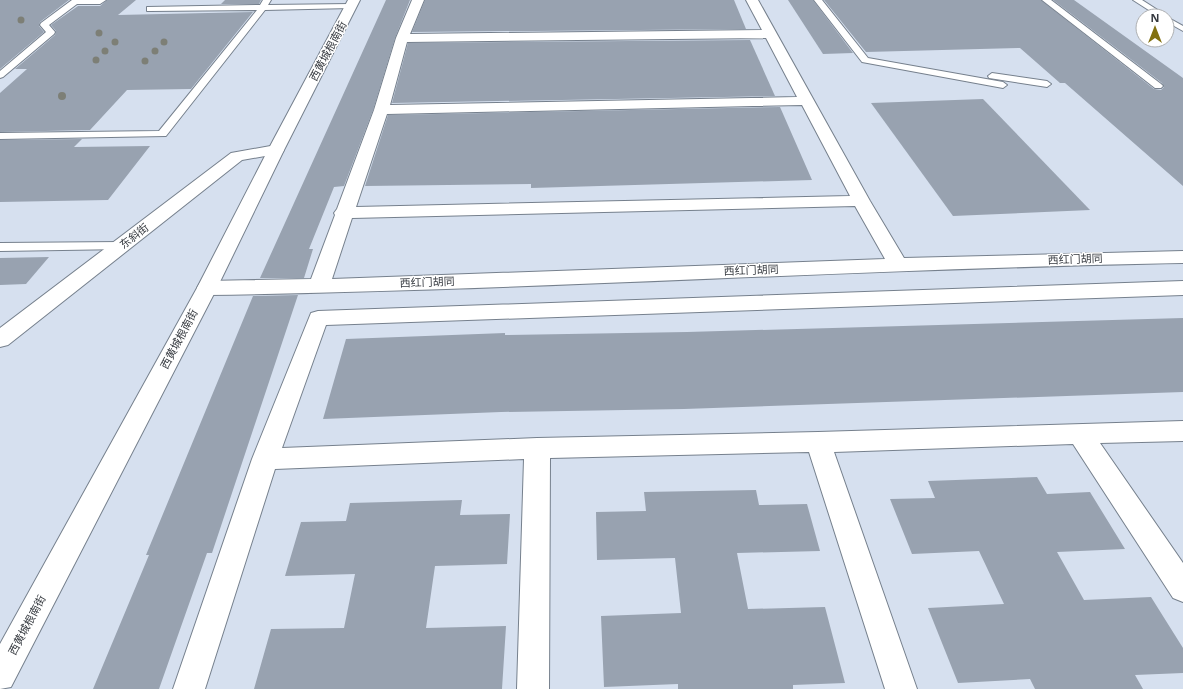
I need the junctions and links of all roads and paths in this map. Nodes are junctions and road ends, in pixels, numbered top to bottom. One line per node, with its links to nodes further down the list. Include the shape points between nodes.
1 (102, 0): 14 (lane, via 75,2 44,25 52,32)
2 (418, 0): 12 (street)
3 (752, 0): 11 (street)
4 (818, 0): 13 (lane)
5 (1046, 0): 17 (lane)
6 (1137, 0): 9 (lane)
7 (353, 3): 8 (lane); 21 (street, 西黄城根南街)
8 (265, 4): 10 (lane); 20 (lane, via 162,134)
9 (1150, 8)
10 (150, 9)
11 (771, 34): 12 (street); 18 (street)
12 (402, 38): 19 (street)
13 (865, 60): 15 (lane); 16 (lane)
14 (0, 75)
15 (1047, 84)
16 (1003, 85)
17 (1158, 86)
18 (807, 101): 19 (street); 22 (street)
19 (381, 110): 23 (street)
20 (0, 136)
21 (276, 150): 24 (street, 东斜街, via 237,156); 29 (street, 西黄城根南街)
22 (861, 201): 23 (street); 27 (street)
23 (343, 213): 28 (street)
24 (121, 246): 25 (lane); 31 (street, 东斜街)
25 (0, 247)
26 (1183, 257): 27 (street, 西红门胡同)
27 (899, 265): 28 (street, 西红门胡同)
28 (319, 286): 29 (street, 西红门胡同)
29 (207, 288): 39 (street, 西黄城根南街)
30 (1183, 288): 37 (street, via 318,318)
31 (9, 326): 32 (street, 东斜街)
32 (0, 339)
33 (1183, 430): 34 (street)
34 (1080, 434): 35 (street); 38 (street)
35 (818, 442): 36 (street); 42 (street)
36 (537, 448): 37 (street); 41 (street)
37 (265, 459): 40 (street)
38 (1183, 588)
39 (0, 676)
40 (189, 689)
41 (533, 689)
42 (901, 689)

